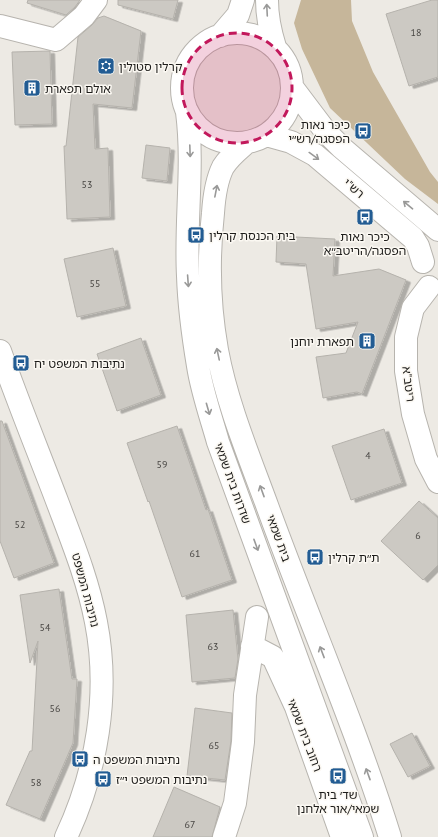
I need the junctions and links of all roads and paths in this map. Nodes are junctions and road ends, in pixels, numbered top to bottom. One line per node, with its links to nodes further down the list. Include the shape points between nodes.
1 (96, 0): 4 (street, via 84,16 56,40)
2 (243, 0): 5 (street, via 238,15)
3 (267, 0): 6 (street, one-way to 3, via 268,20)
4 (0, 26)
5 (220, 36): 6 (street, via 244,33 261,38); 8 (street, via 202,45 184,68 182,98)
6 (275, 47): 7 (street, via 286,61 292,77)
7 (292, 87): 9 (street, via 293,94 288,110 279,125); 11 (street, רש"י, one-way to 7, via 342,148 326,132)
8 (187, 112): 10 (street, via 195,125 206,135 220,141); 22 (street, שדרות בית שמאי, one-way to 22, via 190,134 188,283 198,367 206,403)
9 (266, 135): 10 (street); 13 (street, רש"י, one-way to 13, via 291,142 315,155 413,238)
10 (246, 143): 23 (street, בית שמאי, one-way to 10, via 232,412 217,350 212,312 211,230 218,181 223,167)
11 (438, 230)
12 (438, 245): 13 (street, via 426,254)
13 (423, 262): 14 (street, רש"י, via 424,279)
14 (434, 290): 16 (street, ריטב"א, via 413,308 406,337 406,371 413,414 426,459)
15 (0, 351): 19 (street, נתיבות המשפט, via 80,562 96,622 102,687 99,725 92,766)
16 (438, 482)
17 (257, 617): 18 (street)
18 (252, 646): 20 (street, via 235,804); 21 (street, רחוב בית שמאי, via 273,657 296,707)
19 (66, 837)
20 (224, 837)
21 (342, 837)
22 (362, 837)
23 (390, 837)

